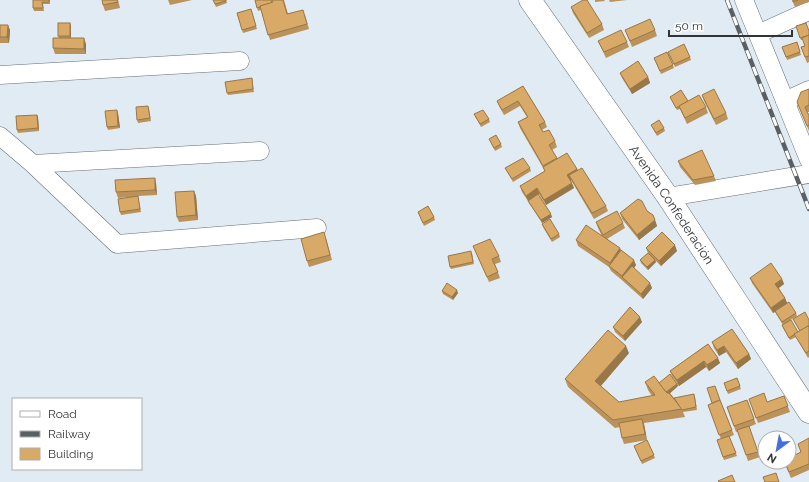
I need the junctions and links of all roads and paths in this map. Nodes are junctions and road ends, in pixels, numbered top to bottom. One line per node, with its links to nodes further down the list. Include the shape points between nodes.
1 (530, 0): 14 (highway, Avenida Confederación)
2 (744, 0): 4 (street)
3 (809, 11): 4 (street)
4 (758, 34): 8 (street)
5 (240, 61): 6 (street)
6 (0, 75)
7 (809, 90): 8 (street)
8 (785, 100): 11 (street)
9 (0, 136): 12 (street)
10 (260, 151): 12 (street)
11 (809, 160)
12 (33, 164): 15 (street, via 117,244)
13 (809, 174): 14 (street)
14 (668, 197): 16 (highway, Avenida Confederación)
15 (317, 228)
16 (809, 412)

